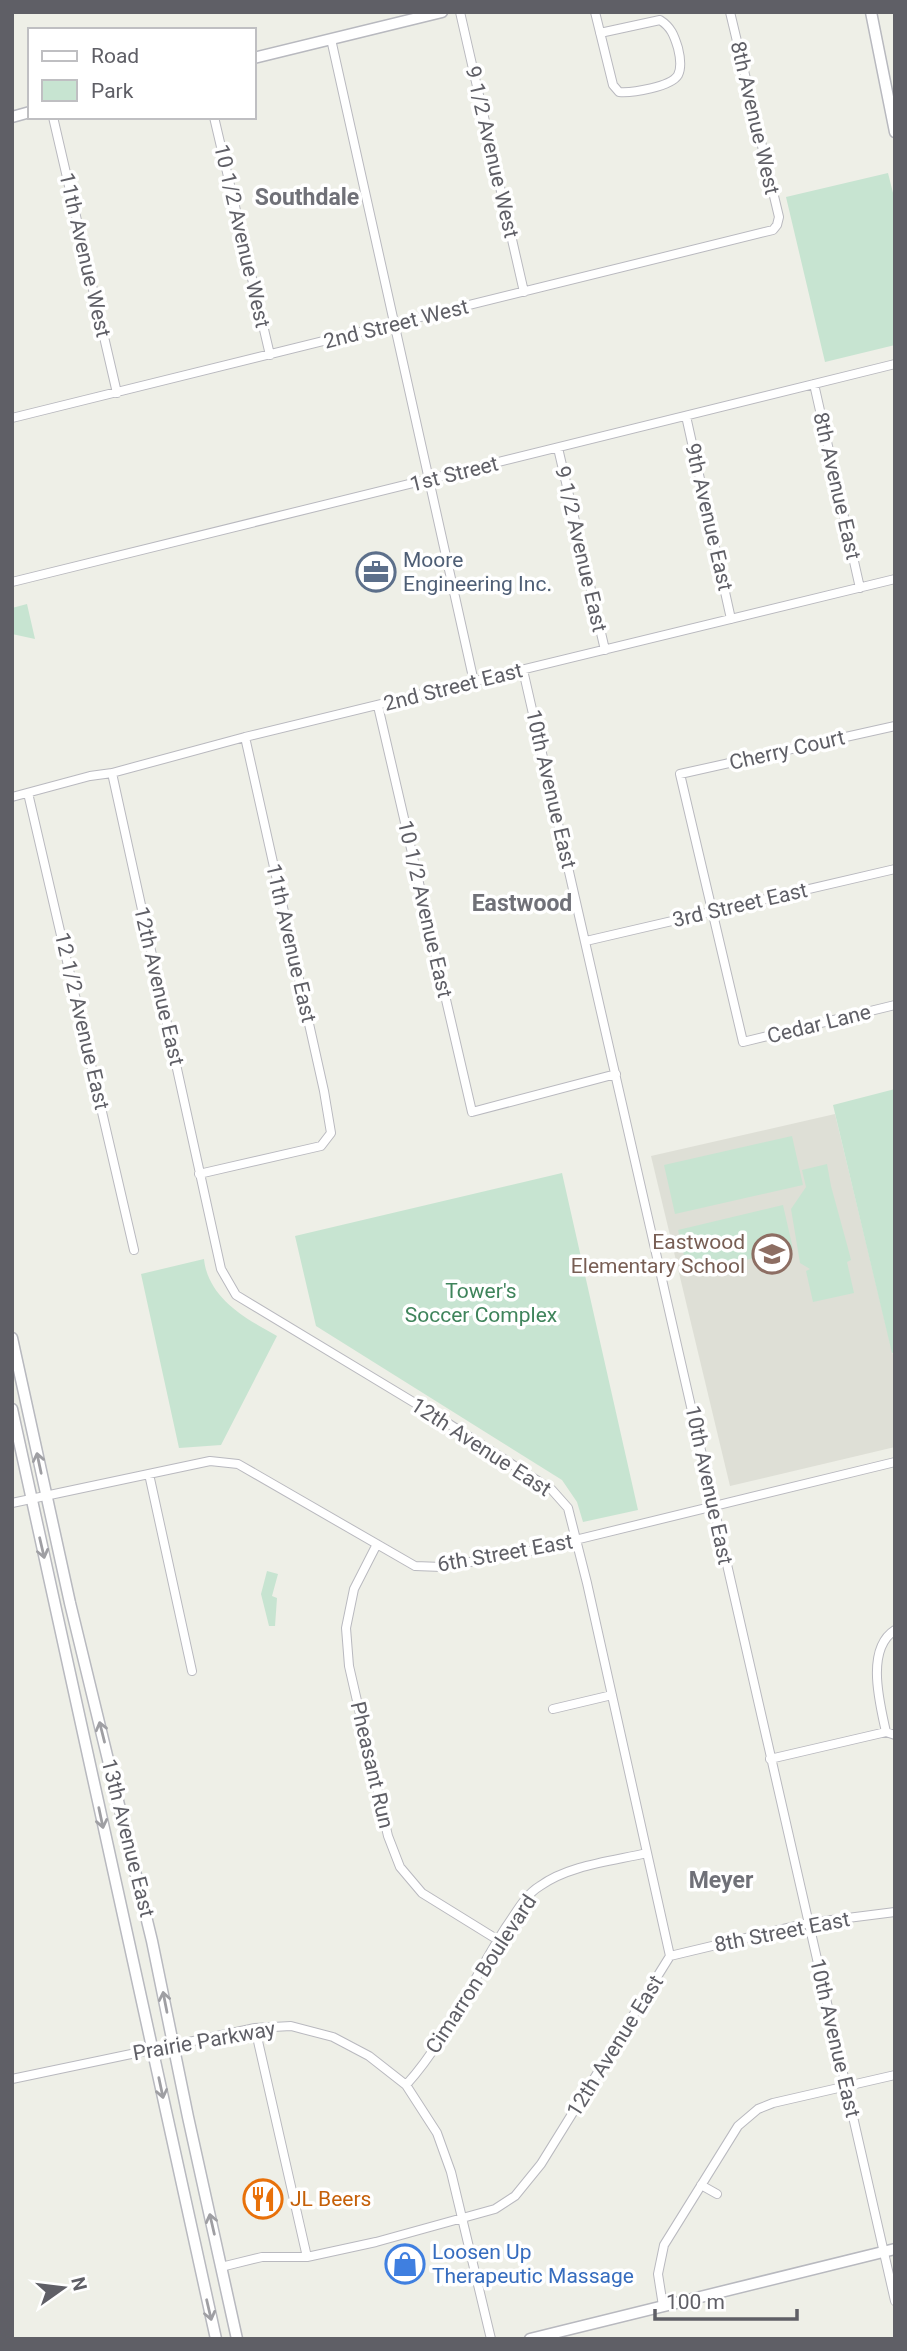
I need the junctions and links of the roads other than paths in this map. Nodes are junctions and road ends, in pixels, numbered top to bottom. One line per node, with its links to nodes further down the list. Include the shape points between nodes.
1 (442, 12): 7 (main road)
2 (460, 12): 13 (street, 9 1/2 Avenue West)
3 (595, 12): 6 (street)
4 (730, 12): 12 (street, 8th Avenue West, via 779,217)
5 (871, 12): 11 (main road)
6 (600, 33): 6 (street, via 660,20 674,33 680,59 678,75 670,83 619,92 613,85)
7 (331, 39): 8 (main road); 14 (street)
8 (256, 58)
9 (53, 119): 18 (street, 11th Avenue West)
10 (214, 119): 15 (street, 10 1/2 Avenue West)
11 (895, 132)
12 (777, 225): 13 (street, 2nd Street West, via 769,232)
13 (524, 292): 14 (street, 2nd Street West)
14 (395, 324): 15 (street, 2nd Street West); 22 (street)
15 (270, 355): 18 (street, 2nd Street West)
16 (895, 364): 17 (street, 1st Street)
17 (814, 384): 19 (street, 1st Street); 25 (street, 8th Avenue East)
18 (117, 393): 20 (street, 2nd Street West)
19 (686, 416): 21 (street, 1st Street); 26 (street, 9th Avenue East)
20 (12, 418)
21 (558, 448): 22 (street, 1st Street); 27 (street, 9 1/2 Avenue East)
22 (429, 480): 24 (street, 1st Street); 29 (street)
23 (895, 579): 25 (street, 2nd Street East)
24 (12, 582)
25 (860, 588): 26 (street, 2nd Street East)
26 (731, 618): 27 (street, 2nd Street East)
27 (605, 650): 28 (street, 2nd Street East)
28 (523, 670): 29 (street, 2nd Street East); 38 (street, 10th Avenue East)
29 (474, 682): 30 (street, 2nd Street East)
30 (378, 705): 32 (street, 2nd Street East); 40 (street, 10 1/2 Avenue East, via 472,1112)
31 (895, 726): 37 (street, Cherry Court, via 680,774)
32 (245, 737): 33 (street, 2nd Street East); 41 (street, 11th Avenue East, via 331,1133 321,1146)
33 (112, 773): 34 (street, 2nd Street East); 41 (street, 12th Avenue East)
34 (28, 793): 35 (street, 2nd Street East); 42 (street, 12 1/2 Avenue East)
35 (12, 797)
36 (895, 869): 37 (street, 3rd Street East)
37 (712, 912): 38 (street, 3rd Street East); 39 (street, Cedar Lane, via 743,1042)
38 (586, 941): 40 (street, 10th Avenue East)
39 (895, 1005)
40 (616, 1074): 50 (street, 10th Avenue East)
41 (199, 1174): 51 (street, 12th Avenue East, via 221,1269 236,1296 552,1490 568,1508)
42 (134, 1250)
43 (12, 1338): 47 (main road, 13th Avenue East, one-way to 43)
44 (12, 1409): 48 (main road, 13th Avenue East)
45 (895, 1462): 50 (street, 6th Street East)
46 (149, 1474): 47 (street, 6th Street East); 52 (street, 6th Street East, via 211,1461 238,1464); 54 (street)
47 (46, 1496): 48 (street, 6th Street East); 65 (main road, 13th Avenue East, one-way to 47)
48 (32, 1499): 49 (street, 6th Street East); 66 (main road, 13th Avenue East, one-way to 66)
49 (12, 1503)
50 (713, 1507): 51 (street, 6th Street East); 58 (street, 10th Avenue East)
51 (577, 1540): 52 (street, 6th Street East, via 442,1567 415,1566); 55 (street, 12th Avenue East)
52 (377, 1545): 62 (street, Pheasant Run, via 354,1589 346,1628 349,1666 388,1836 400,1867 422,1893)
53 (895, 1630): 57 (street, via 887,1635 878,1660 877,1689)
54 (192, 1671)
55 (612, 1695): 56 (street); 59 (street, 12th Avenue East)
56 (553, 1709)
57 (891, 1734): 58 (street)
58 (770, 1759): 61 (street, 10th Avenue East)
59 (647, 1853): 62 (street, Cimarron Boulevard, via 577,1870 538,1886); 63 (street, 12th Avenue East)
60 (895, 1912): 61 (street, 8th Street East)
61 (808, 1923): 63 (street, 8th Street East); 70 (street, 10th Avenue East)
62 (498, 1940): 69 (street, Cimarron Boulevard, via 428,2056)
63 (670, 1956): 73 (street, 12th Avenue East, via 536,2172 515,2196 495,2209)
64 (255, 2028): 65 (street, Prairie Parkway); 69 (street, Prairie Parkway, via 291,2026 333,2037 369,2056); 75 (street)
65 (173, 2045): 66 (street, Prairie Parkway); 76 (main road, 13th Avenue East, one-way to 65)
66 (153, 2049): 68 (street, Prairie Parkway); 79 (main road, 13th Avenue East, one-way to 79)
67 (895, 2075): 70 (street)
68 (12, 2079)
69 (405, 2085): 73 (street, Prairie Parkway, via 437,2133)
70 (847, 2086): 71 (street, via 773,2103 747,2116); 74 (street, 10th Avenue East)
71 (701, 2185): 72 (street); 78 (street, via 659,2260)
72 (717, 2194)
73 (463, 2219): 75 (street, 12th Avenue East); 81 (street, Prairie Parkway)
74 (889, 2251): 77 (street, 10th Avenue East); 78 (main road)
75 (307, 2257): 76 (street, 12th Avenue East, via 262,2257)
76 (221, 2267): 80 (main road, 13th Avenue East)
77 (895, 2301)
78 (663, 2305): 82 (main road)
79 (216, 2339)
80 (237, 2339)
81 (491, 2339)
82 (530, 2339)

